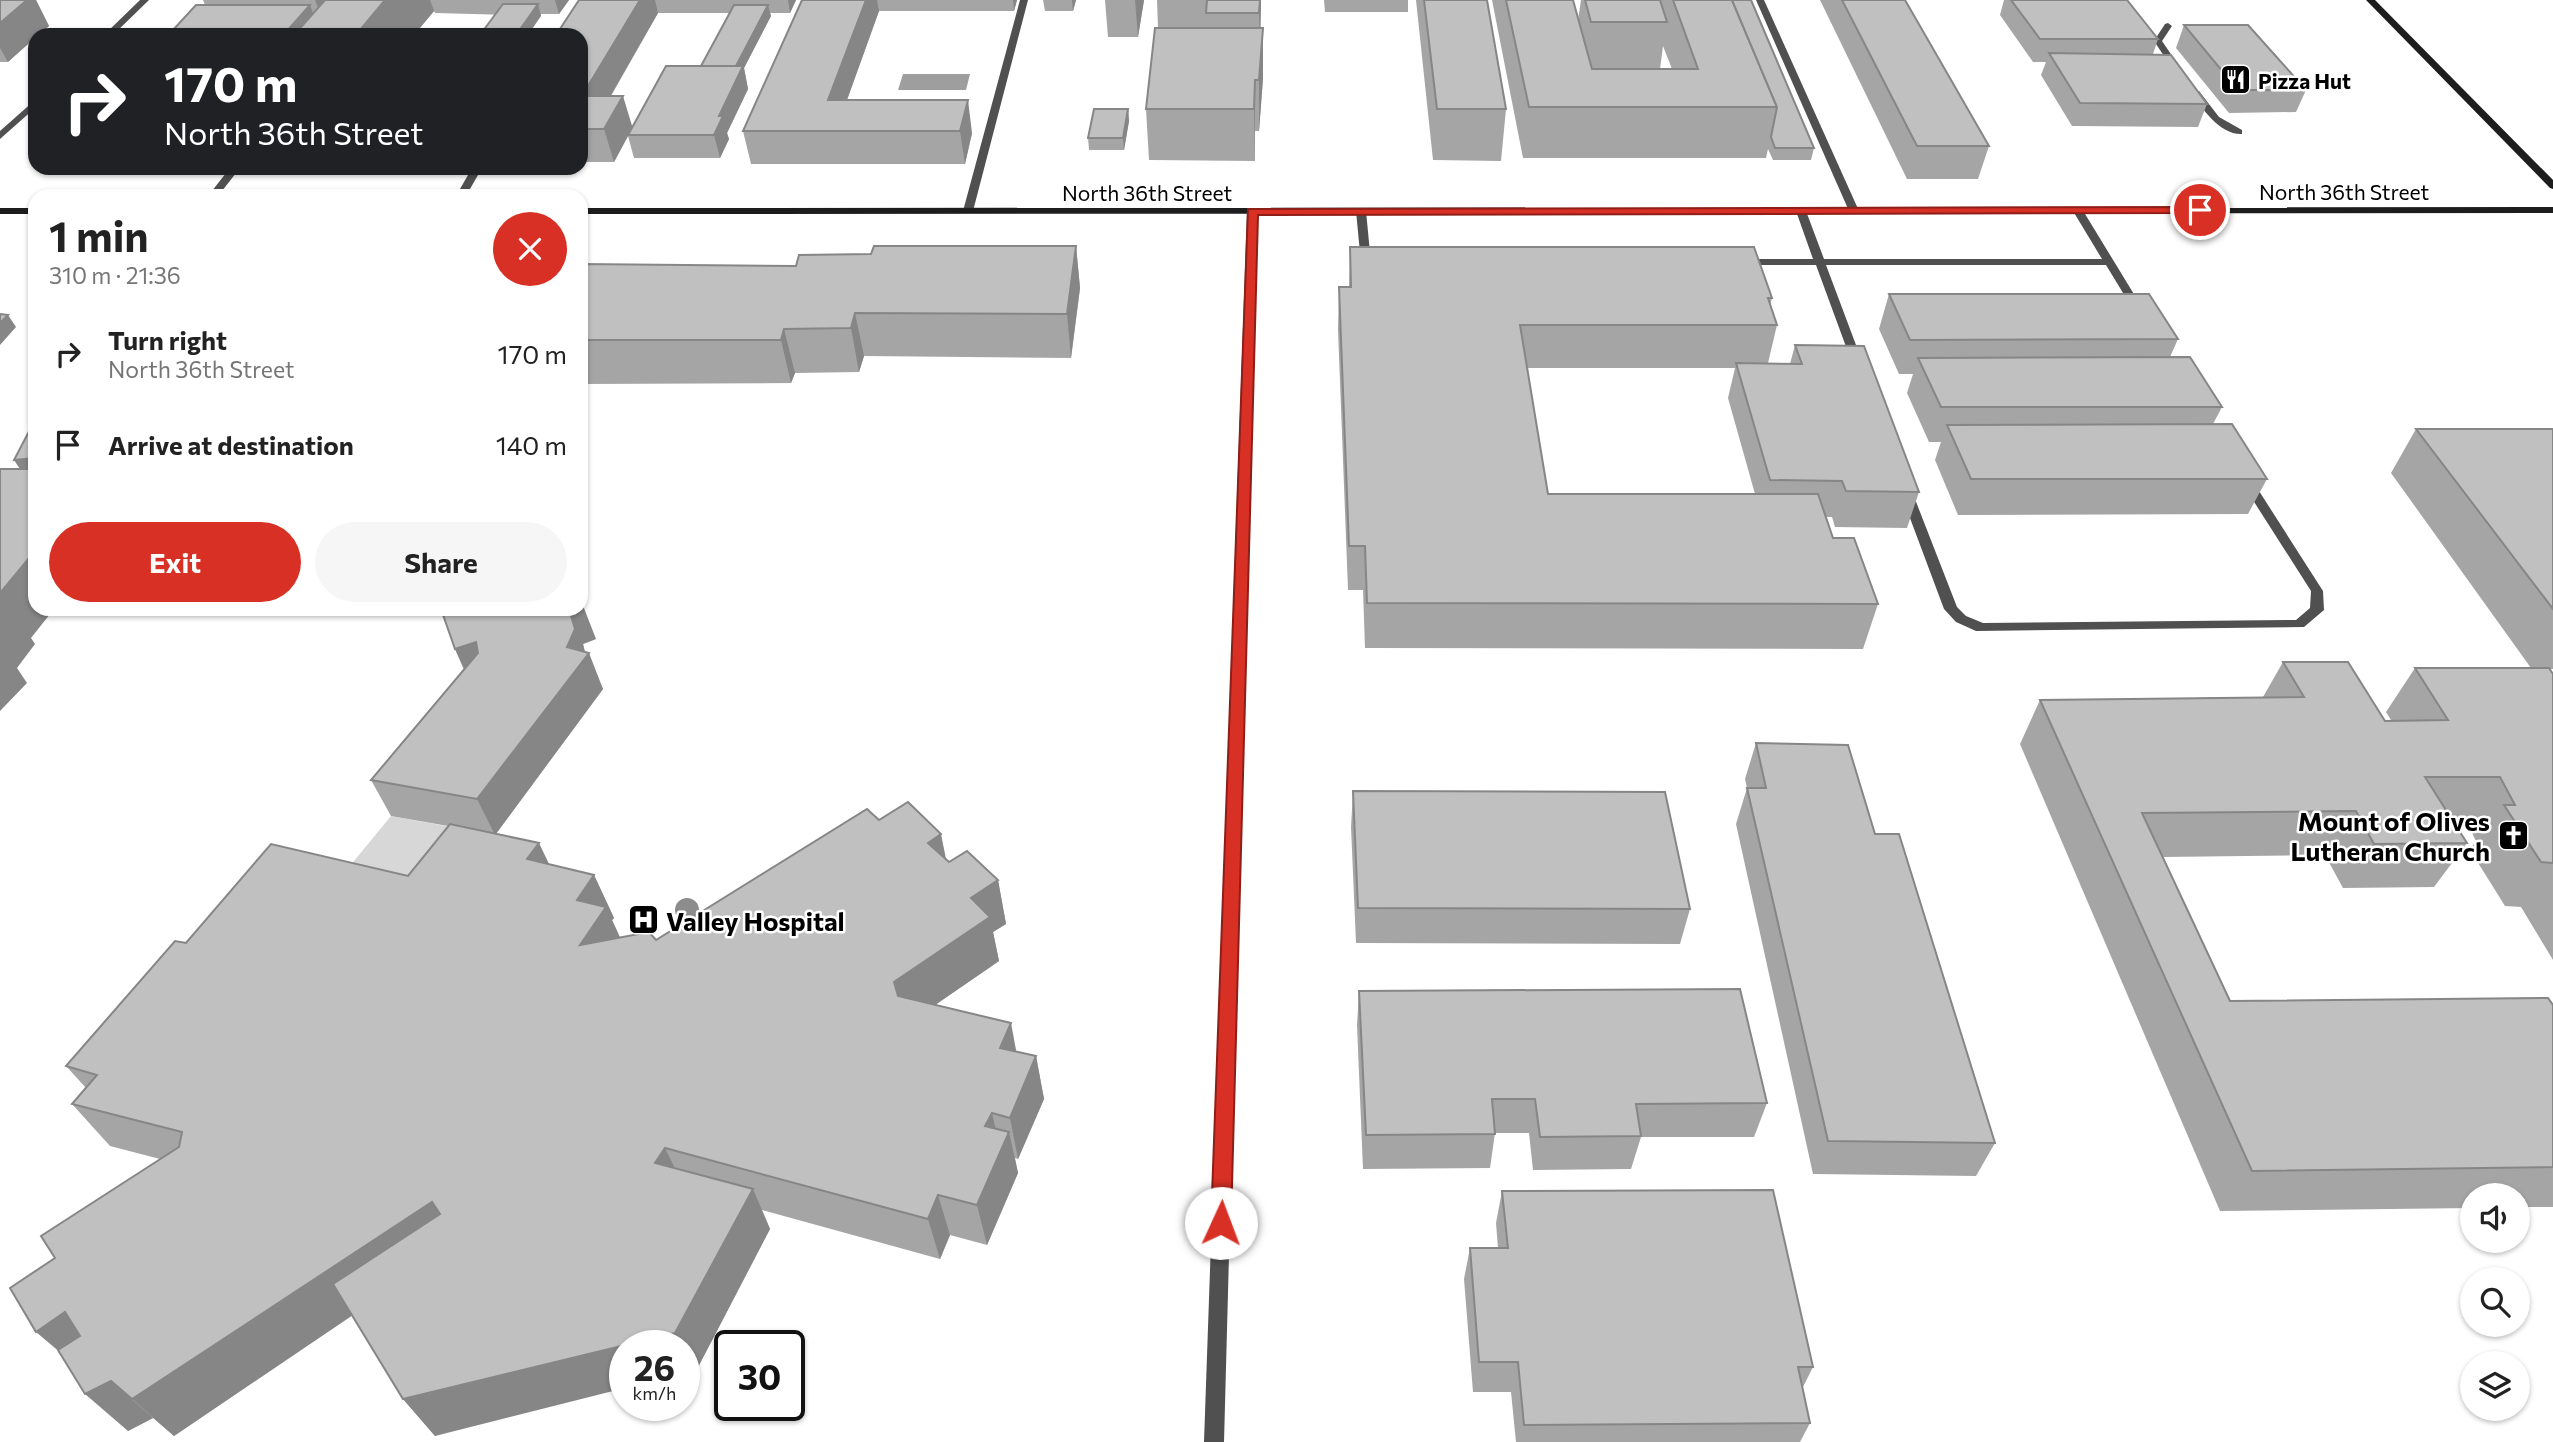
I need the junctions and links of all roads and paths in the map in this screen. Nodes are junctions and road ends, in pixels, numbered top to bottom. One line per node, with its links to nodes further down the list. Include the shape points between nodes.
1 (145, 0): 6 (street)
2 (1024, 0): 17 (street)
3 (1760, 0): 21 (street)
4 (2370, 0): 11 (main road)
5 (2168, 26): 8 (street, via 2158,41 2162,50 2216,119)
6 (115, 28)
7 (28, 110): 9 (street)
8 (2239, 132)
9 (0, 136)
10 (230, 175): 12 (street)
11 (2553, 186)
12 (218, 189)
13 (2553, 210): 22 (main road, North 36th Street)
14 (0, 211): 15 (main road)
15 (28, 211)
16 (588, 211): 17 (main road, North 36th Street)
17 (968, 211): 18 (main road, North 36th Street)
18 (1252, 211): 19 (main road, North 36th Street); 31 (street)
19 (1361, 211): 20 (main road, North 36th Street); 26 (street, via 1366,263)
20 (1801, 211): 21 (main road, North 36th Street); 23 (street)
21 (1854, 211): 22 (main road, North 36th Street)
22 (2078, 211): 25 (street)
23 (1820, 261): 24 (street); 25 (street); 28 (street)
24 (1724, 262)
25 (2109, 262): 27 (street)
26 (1380, 263)
27 (2148, 325)
28 (1863, 379)
29 (2244, 475): 30 (street, via 2317,591 2317,610 2299,624 1981,628 1961,620 1951,609)
30 (1902, 481)
31 (1214, 1442)

